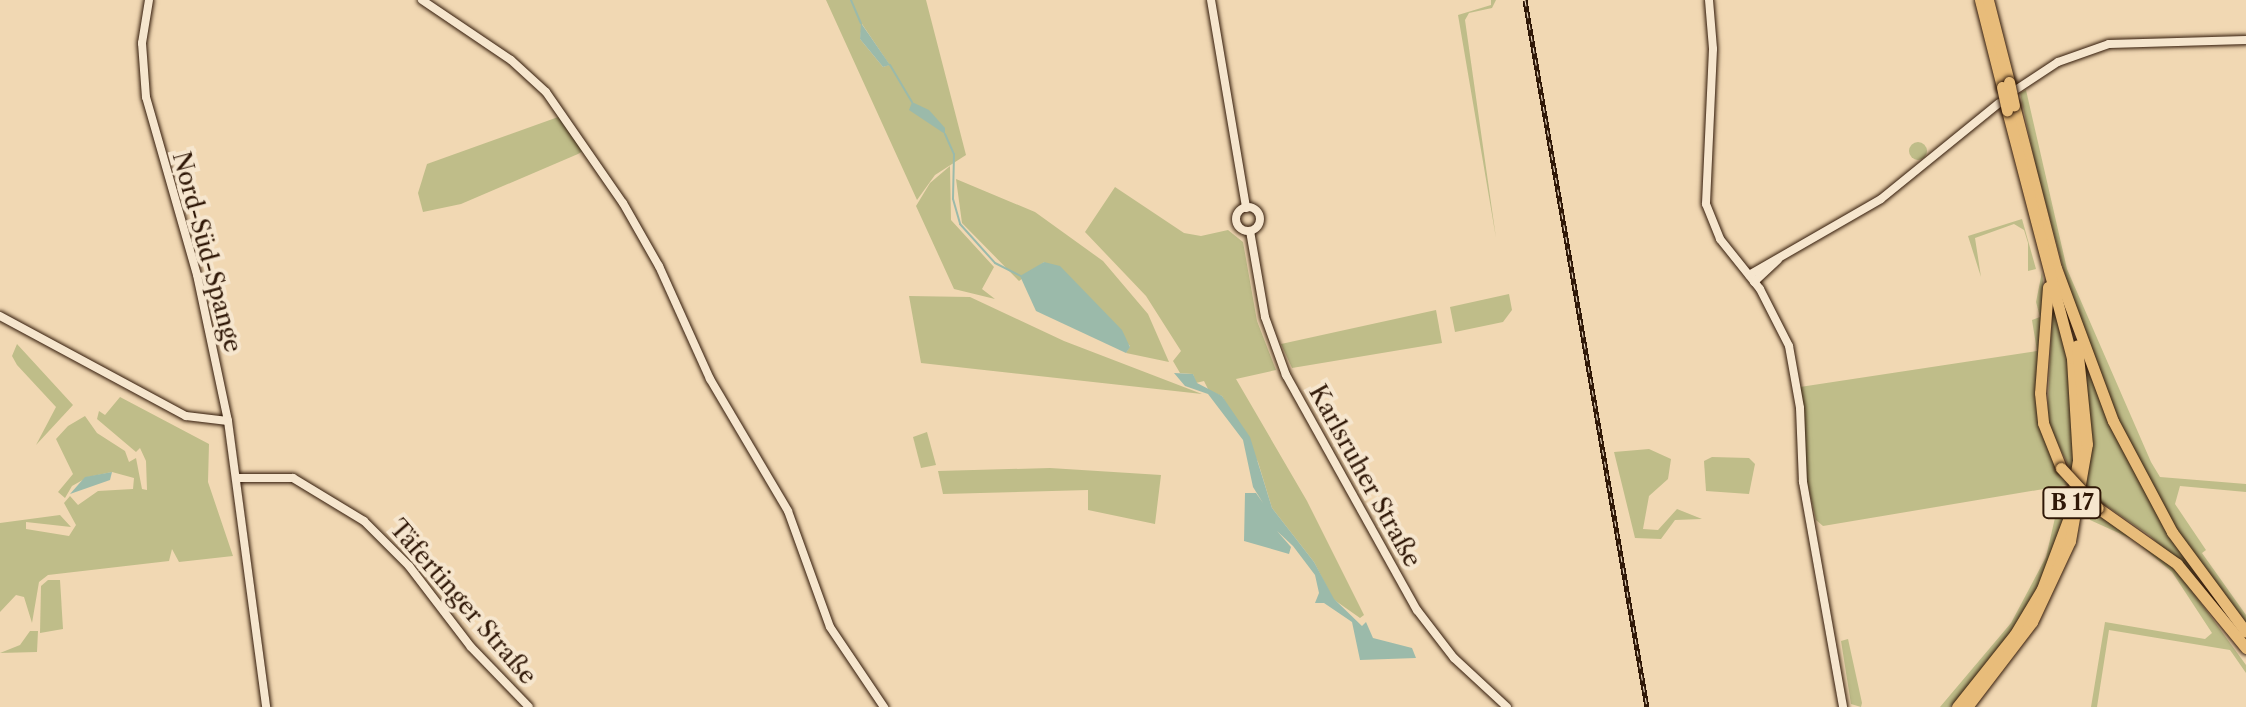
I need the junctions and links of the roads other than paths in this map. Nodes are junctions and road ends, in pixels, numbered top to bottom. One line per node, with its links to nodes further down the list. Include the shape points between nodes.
1 (149, 0): 17 (street, Nord-Süd-Spange, via 142,43 146,97 191,253)
2 (422, 0): 23 (street, via 511,60 568,120 643,237 710,379 788,511 829,625)
3 (1211, 0): 11 (street)
4 (1709, 0): 14 (street, via 1713,49 1706,204 1720,239)
5 (1978, 0): 7 (highway)
6 (1990, 0): 7 (highway)
7 (1990, 21): 9 (highway, B 17)
8 (2246, 40): 9 (street, via 2101,45)
9 (2009, 86): 10 (highway, B 17, bridge)
10 (2007, 106): 13 (highway, B 17); 14 (street, via 1881,199 1790,248); 15 (highway, B 17)
11 (1246, 208): 12 (street, via 1260,217); 12 (street, via 1236,222)
12 (1250, 231): 24 (street, Karlsruher Straße, via 1265,317 1286,375 1417,610 1454,658)
13 (2048, 270): 20 (highway, bridge, via 2040,393 2043,423 2061,468 2098,508 2177,564); 26 (highway, B 17, via 2076,383 2079,444 2072,500 2057,554 2033,605)
14 (1751, 279): 25 (street, via 1789,346 1812,531)
15 (2061, 284): 19 (highway, via 2130,457 2202,579); 27 (highway, B 17, via 2086,401 2080,501 2044,601)
16 (0, 316): 17 (street, via 186,416)
17 (228, 421): 18 (street, Nord-Süd-Spange)
18 (237, 478): 21 (street, Nord-Süd-Spange); 22 (street, Täfertinger Straße, via 293,478 364,521)
19 (2246, 632)
20 (2246, 648)
21 (266, 707)
22 (529, 707)
23 (884, 707)
24 (1507, 707)
25 (1843, 707)
26 (1957, 707)
27 (1967, 707)

